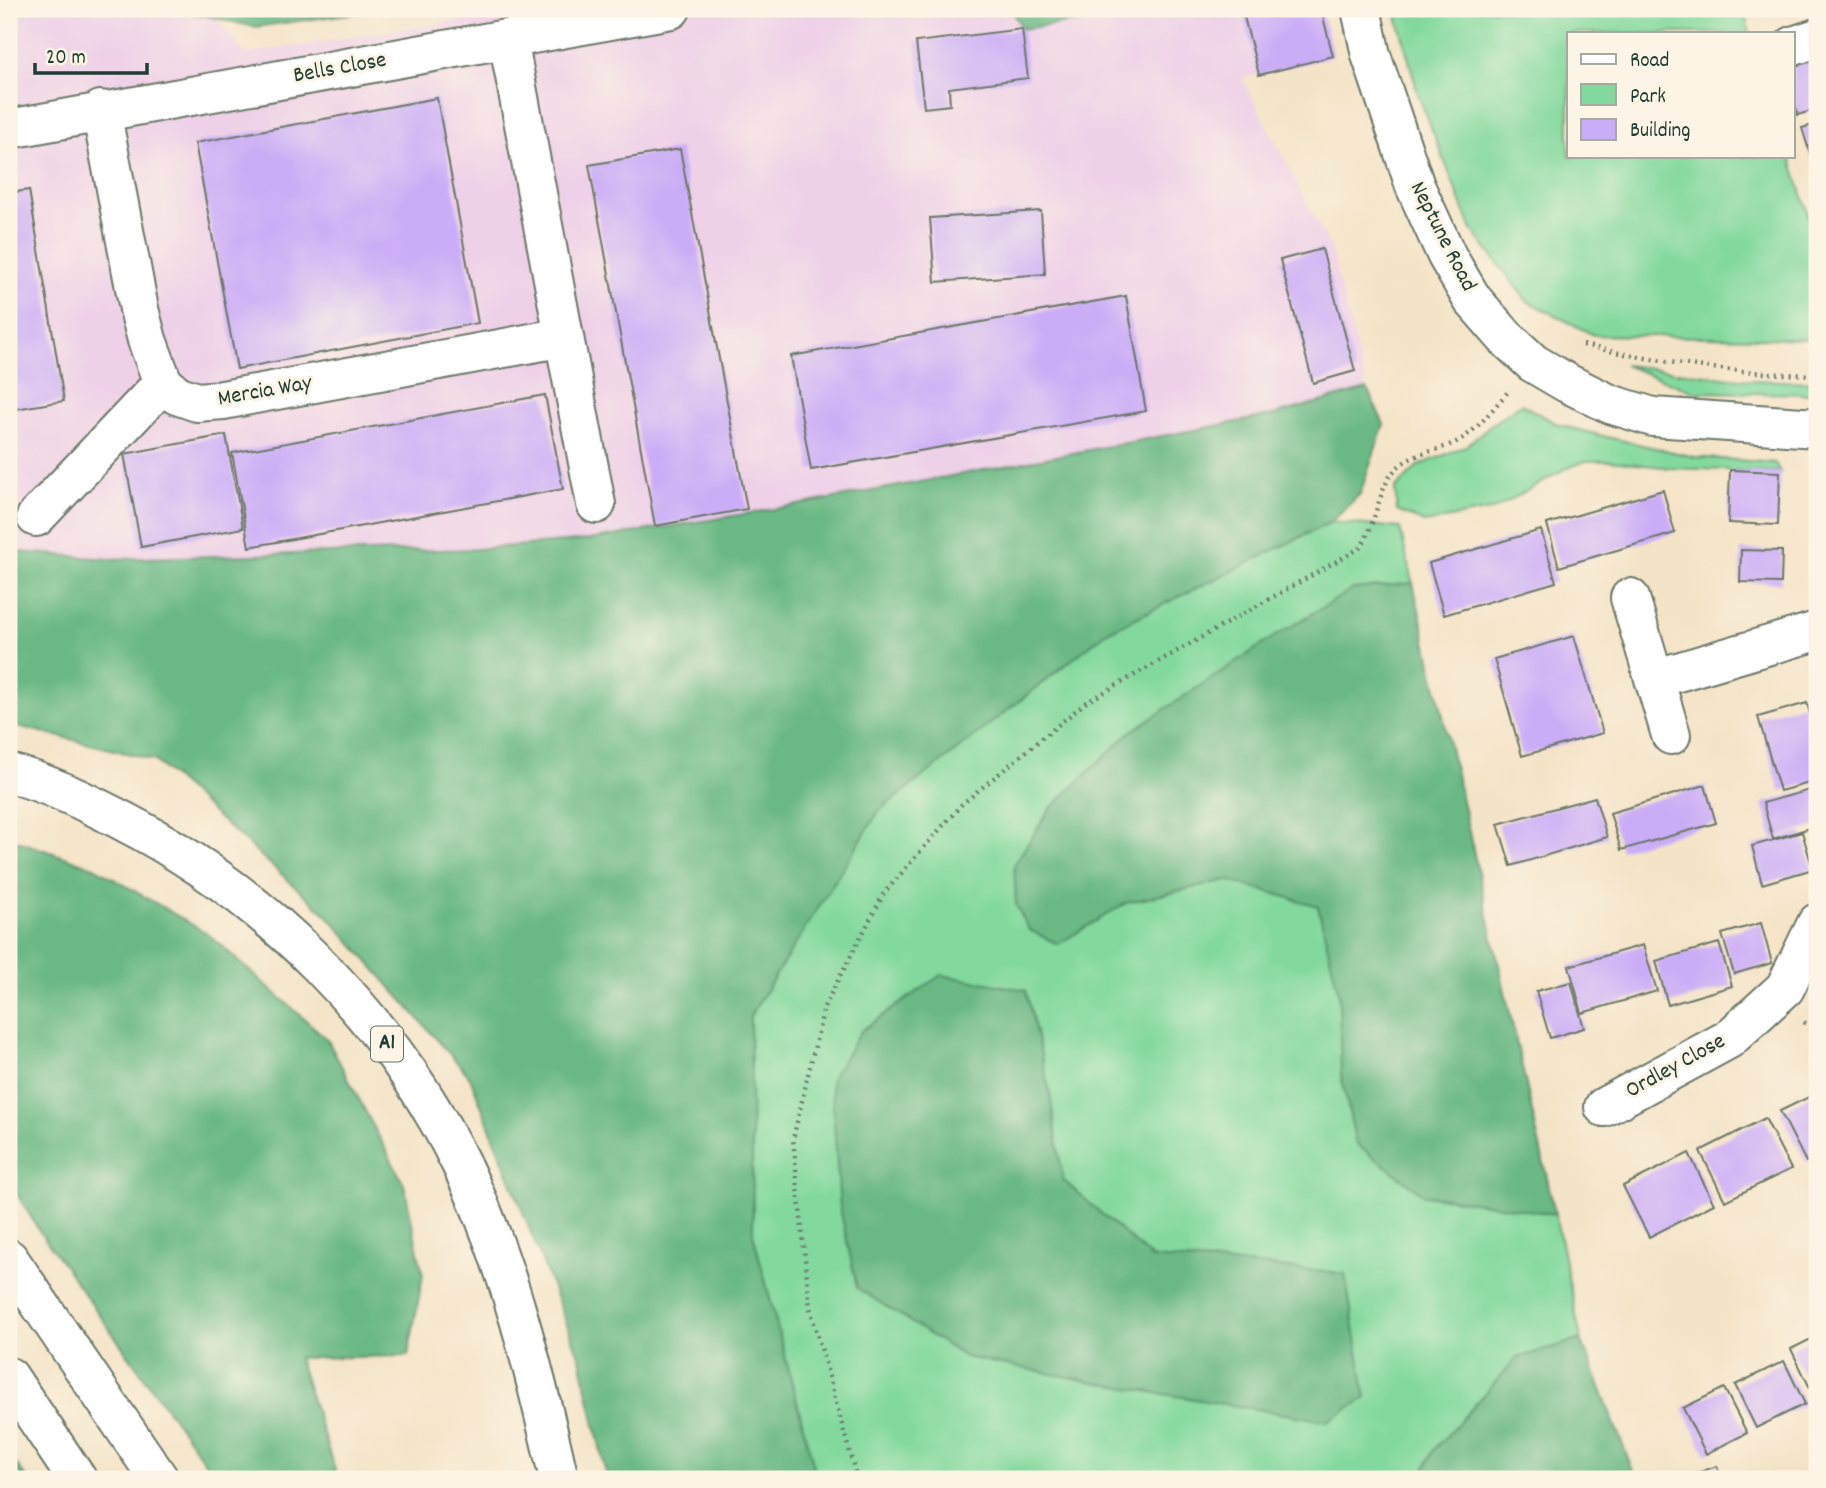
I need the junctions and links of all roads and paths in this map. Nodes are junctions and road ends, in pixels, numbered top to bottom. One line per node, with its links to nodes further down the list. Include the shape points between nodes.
1 (671, 9): 4 (main road, Bells Close)
2 (1361, 9): 10 (main road, Neptune Road, via 1371,55 1415,187 1447,256 1472,299)
3 (1817, 38): 5 (main road)
4 (508, 39): 6 (main road, Bells Close); 8 (main road)
5 (1794, 46)
6 (101, 110): 7 (main road, Bells Close); 12 (main road, via 139,309)
7 (9, 129)
8 (564, 337): 12 (main road, Mercia Way, via 223,400 197,402 177,395); 14 (main road)
9 (1581, 345): 11 (path, via 1764,375)
10 (1533, 363): 13 (main road, Neptune Road, via 1610,404 1653,416); 28 (path, via 1463,438 1399,466 1388,480 1369,536 1360,548 1085,703 962,804 884,894 824,1007 793,1139 810,1308)
11 (1817, 375)
12 (163, 383): 15 (main road)
13 (1817, 428)
14 (596, 504)
15 (36, 517)
16 (1630, 598): 18 (main road)
17 (1817, 631): 18 (main road)
18 (1654, 679): 19 (main road)
19 (1671, 735)
20 (9, 773): 27 (main road, A1, via 90,804 158,839 221,880 334,979 382,1037 425,1099 491,1234)
21 (1817, 923): 22 (main road, Ordley Close, via 1785,988 1729,1038)
22 (1604, 1107)
23 (9, 1259): 26 (main road)
24 (9, 1377): 25 (main road)
25 (77, 1479)
26 (159, 1479)
27 (559, 1479)
28 (857, 1479)

